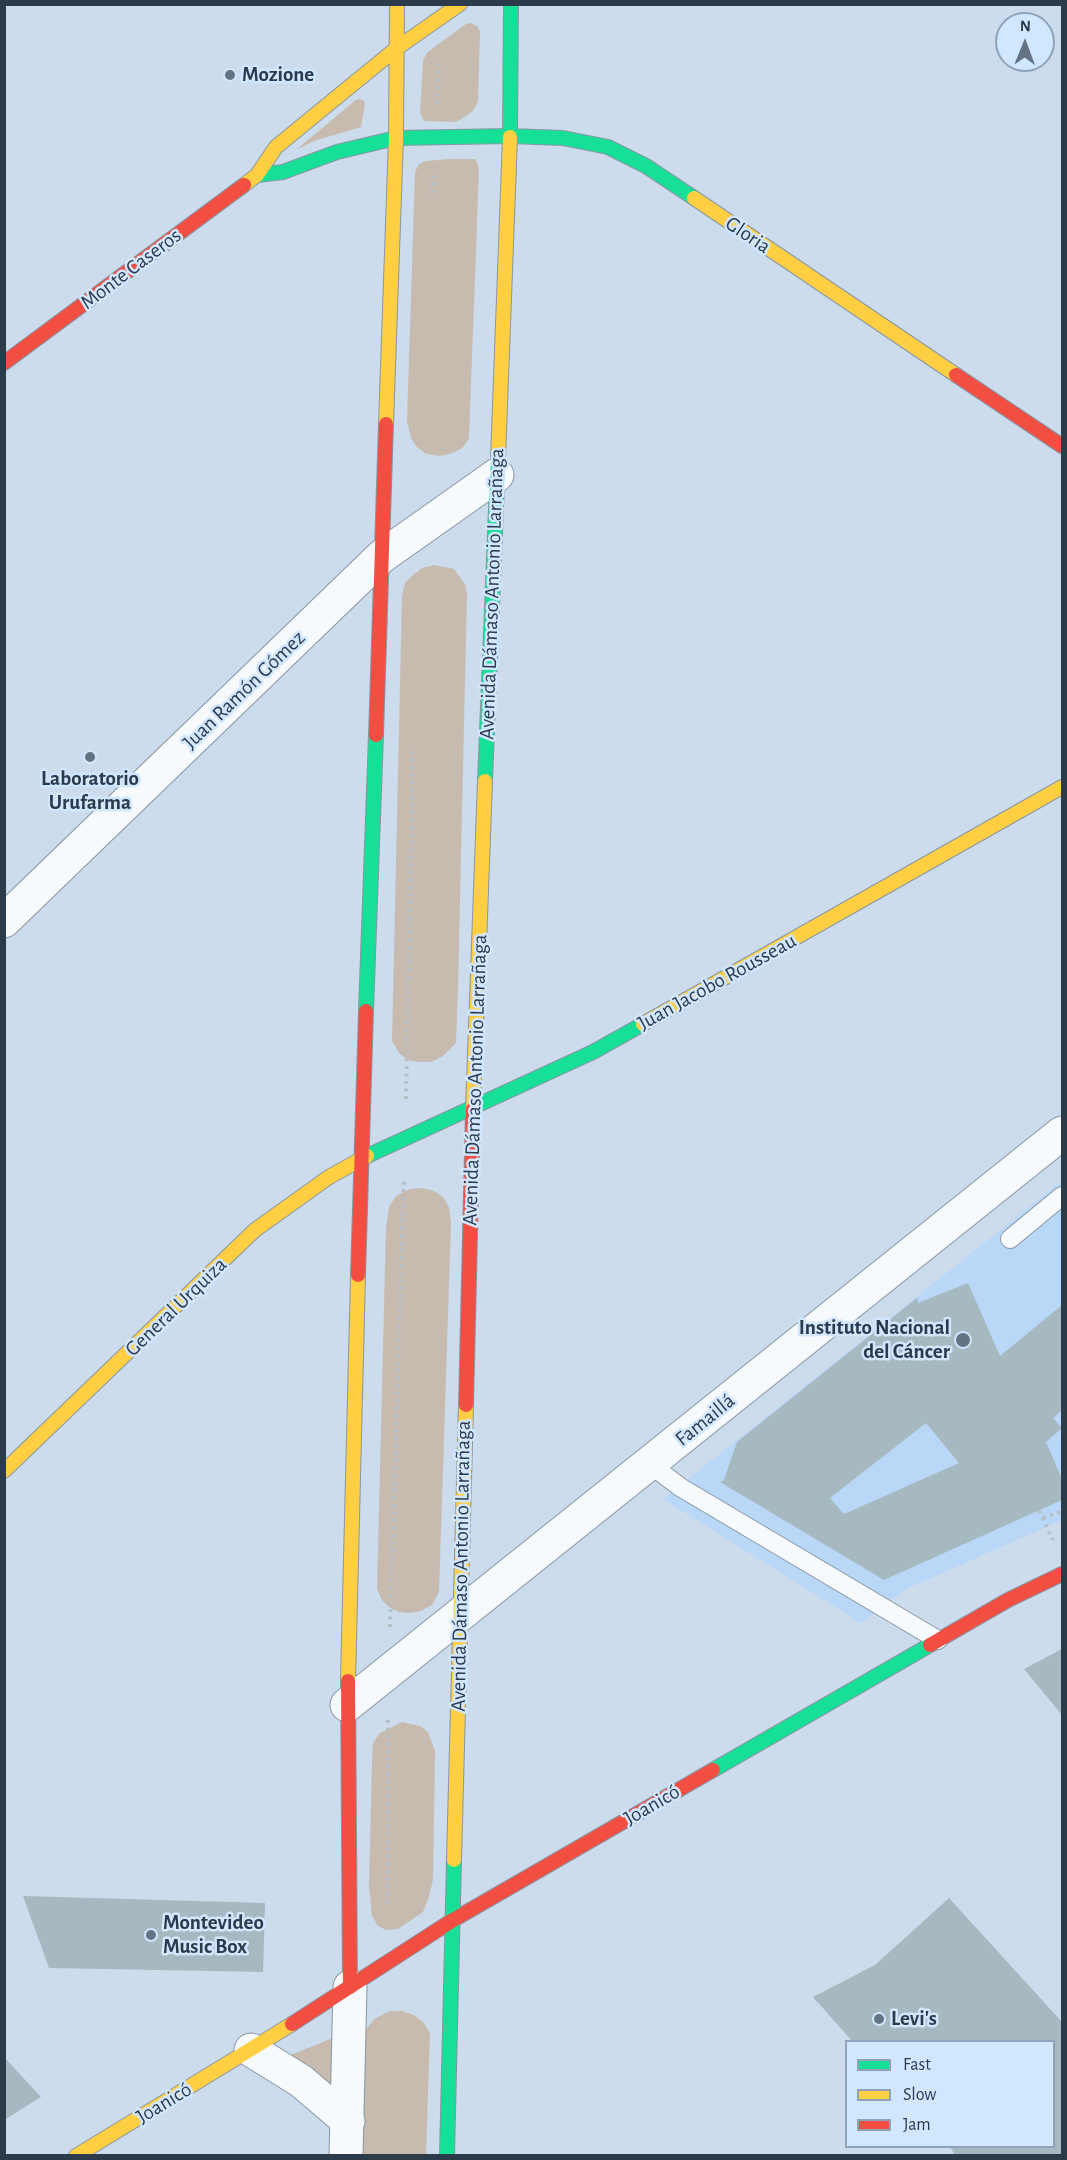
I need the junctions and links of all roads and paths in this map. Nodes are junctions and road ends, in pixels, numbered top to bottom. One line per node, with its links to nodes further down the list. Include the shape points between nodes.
1 (397, 4): 5 (street)
2 (459, 4): 4 (street, Monte Caseros)
3 (511, 4): 6 (street, Avenida Dámaso Antonio Larrañaga)
4 (438, 20): 5 (street, Monte Caseros); 8 (path)
5 (398, 48): 7 (street); 9 (street, Monte Caseros, via 276,147)
6 (510, 136): 8 (street, Gloria); 12 (street, Gloria, via 563,138 608,147 646,166); 13 (street, Avenida Dámaso Antonio Larrañaga)
7 (396, 138): 8 (street, Gloria); 9 (street, Monte Caseros, via 337,152 283,172); 14 (street)
8 (436, 138): 10 (path)
9 (257, 175): 11 (street, Monte Caseros)
10 (431, 200)
11 (4, 363)
12 (1062, 446)
13 (497, 475): 14 (street, Juan Ramón Gómez); 18 (street, Avenida Dámaso Antonio Larrañaga)
14 (381, 557): 17 (street, Juan Ramón Gómez); 21 (street)
15 (413, 746): 20 (path)
16 (1062, 787): 18 (street, Juan Jacobo Rousseau, via 592,1052)
17 (4, 921)
18 (473, 1108): 20 (street, Juan Jacobo Rousseau); 31 (street, Avenida Dámaso Antonio Larrañaga)
19 (1062, 1133): 24 (street, Famaillá)
20 (405, 1139): 21 (street, Juan Jacobo Rousseau); 33 (path)
21 (361, 1158): 25 (street, General Urquiza, via 255,1230); 34 (street)
22 (1062, 1196): 23 (lane)
23 (1010, 1239)
24 (650, 1464): 31 (street, Famaillá); 32 (lane, via 680,1487)
25 (4, 1471)
26 (1039, 1510): 28 (path)
27 (1062, 1510): 28 (path)
28 (1043, 1518): 29 (path)
29 (1047, 1528)
30 (1062, 1574): 32 (street, Joanicó)
31 (459, 1616): 33 (street, Famaillá); 36 (street, Avenida Dámaso Antonio Larrañaga)
32 (938, 1640): 36 (street, Joanicó)
33 (388, 1672): 34 (street, Famaillá); 35 (path)
34 (347, 1705): 37 (street)
35 (387, 1907)
36 (453, 1920): 37 (street, Joanicó); 42 (street, Avenida Dámaso Antonio Larrañaga)
37 (350, 1987): 38 (street, Joanicó); 39 (street)
38 (251, 2050): 39 (street, via 301,2081); 40 (street, Joanicó)
39 (348, 2121): 41 (street)
40 (76, 2156)
41 (346, 2156)
42 (447, 2156)

